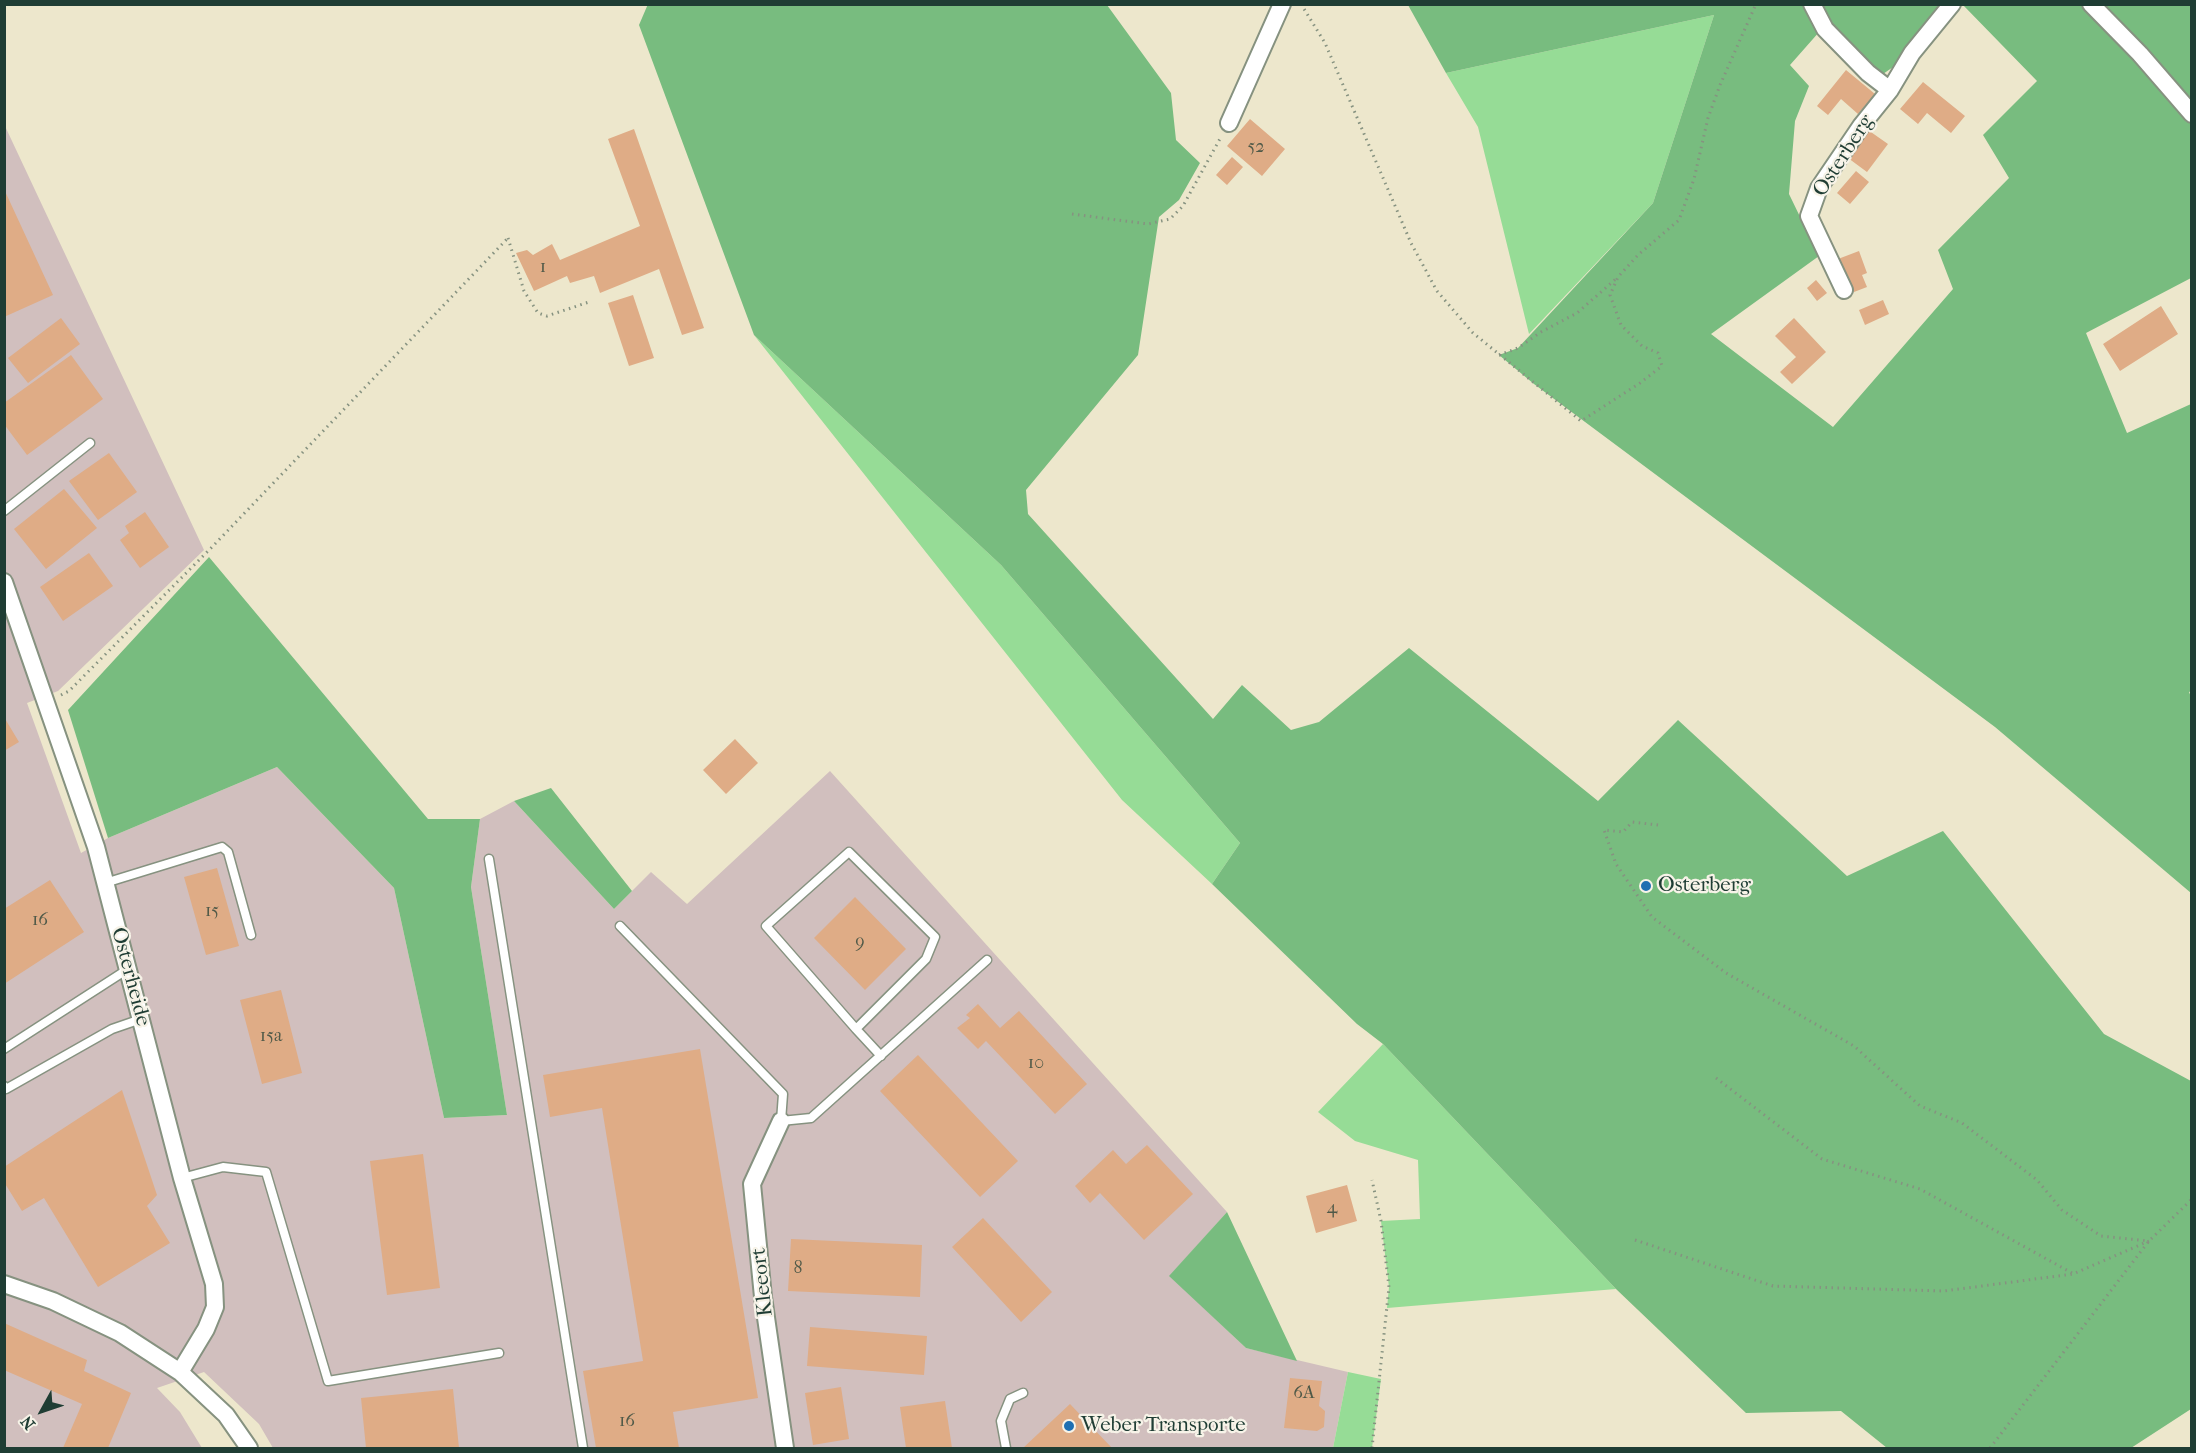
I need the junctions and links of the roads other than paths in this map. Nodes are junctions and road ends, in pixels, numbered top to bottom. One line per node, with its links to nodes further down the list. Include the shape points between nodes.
1 (1282, 4): 7 (street)
2 (1812, 4): 5 (street, via 1825,29)
3 (1952, 4): 5 (street, Osterberg, via 1912,53)
4 (2091, 4): 6 (street)
5 (1890, 90): 8 (street, Osterberg, via 1819,188 1809,216)
6 (2192, 114)
7 (1229, 123)
8 (1844, 290)
9 (90, 443): 10 (lane)
10 (4, 511)
11 (4, 582): 12 (street, Osterheide)
12 (9, 607): 14 (street, Osterheide, via 48,702)
13 (489, 859): 31 (lane)
14 (105, 883): 16 (lane, via 222,847 228,852); 18 (street, Osterheide)
15 (620, 926): 24 (lane, via 783,1094)
16 (251, 935)
17 (987, 960): 22 (lane)
18 (128, 969): 19 (street, Osterheide); 21 (lane)
19 (141, 1019): 23 (lane, via 112,1029 6,1089); 25 (street, Osterheide)
20 (856, 1029): 20 (lane, via 766,926 849,852 934,937 926,959); 22 (lane)
21 (4, 1049)
22 (880, 1056): 24 (lane, via 811,1118)
23 (4, 1086)
24 (781, 1121): 32 (street, Kleeort, via 752,1184 763,1297)
25 (182, 1178): 27 (lane, via 223,1167 266,1172 328,1381); 28 (street, Osterheide, via 214,1284 215,1307)
26 (4, 1284): 28 (street, via 120,1333)
27 (499, 1353)
28 (180, 1372): 30 (street, via 226,1415)
29 (1023, 1394): 33 (lane, via 1010,1399 1001,1421)
30 (249, 1449)
31 (583, 1449)
32 (785, 1449)
33 (1006, 1449)

